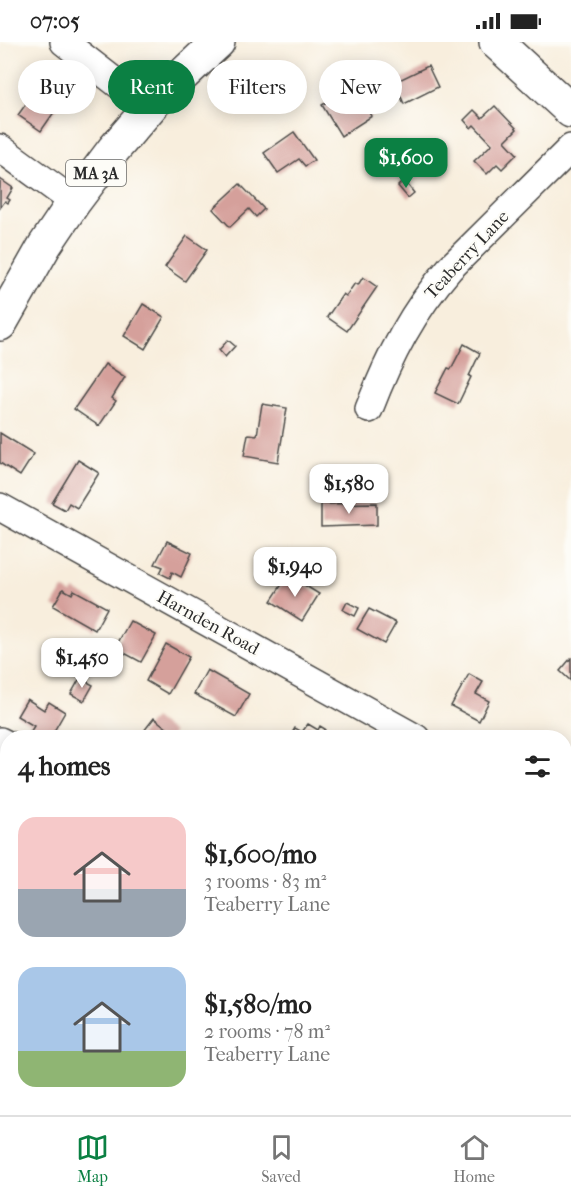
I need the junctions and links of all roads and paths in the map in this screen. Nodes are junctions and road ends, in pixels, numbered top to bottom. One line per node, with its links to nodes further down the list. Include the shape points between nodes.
1 (64, 42): 5 (street)
2 (496, 42): 6 (main road)
3 (204, 47): 4 (main road, MA 3A)
4 (192, 60)
5 (108, 76)
6 (571, 111)
7 (144, 114): 10 (main road, MA 3A)
8 (0, 148): 10 (street)
9 (571, 148): 12 (street, Teaberry Lane, via 433,288 396,346)
10 (74, 202): 11 (main road, MA 3A, via 45,244)
11 (0, 324)
12 (369, 409)
13 (0, 507): 14 (street, Harnden Road)
14 (402, 730)

